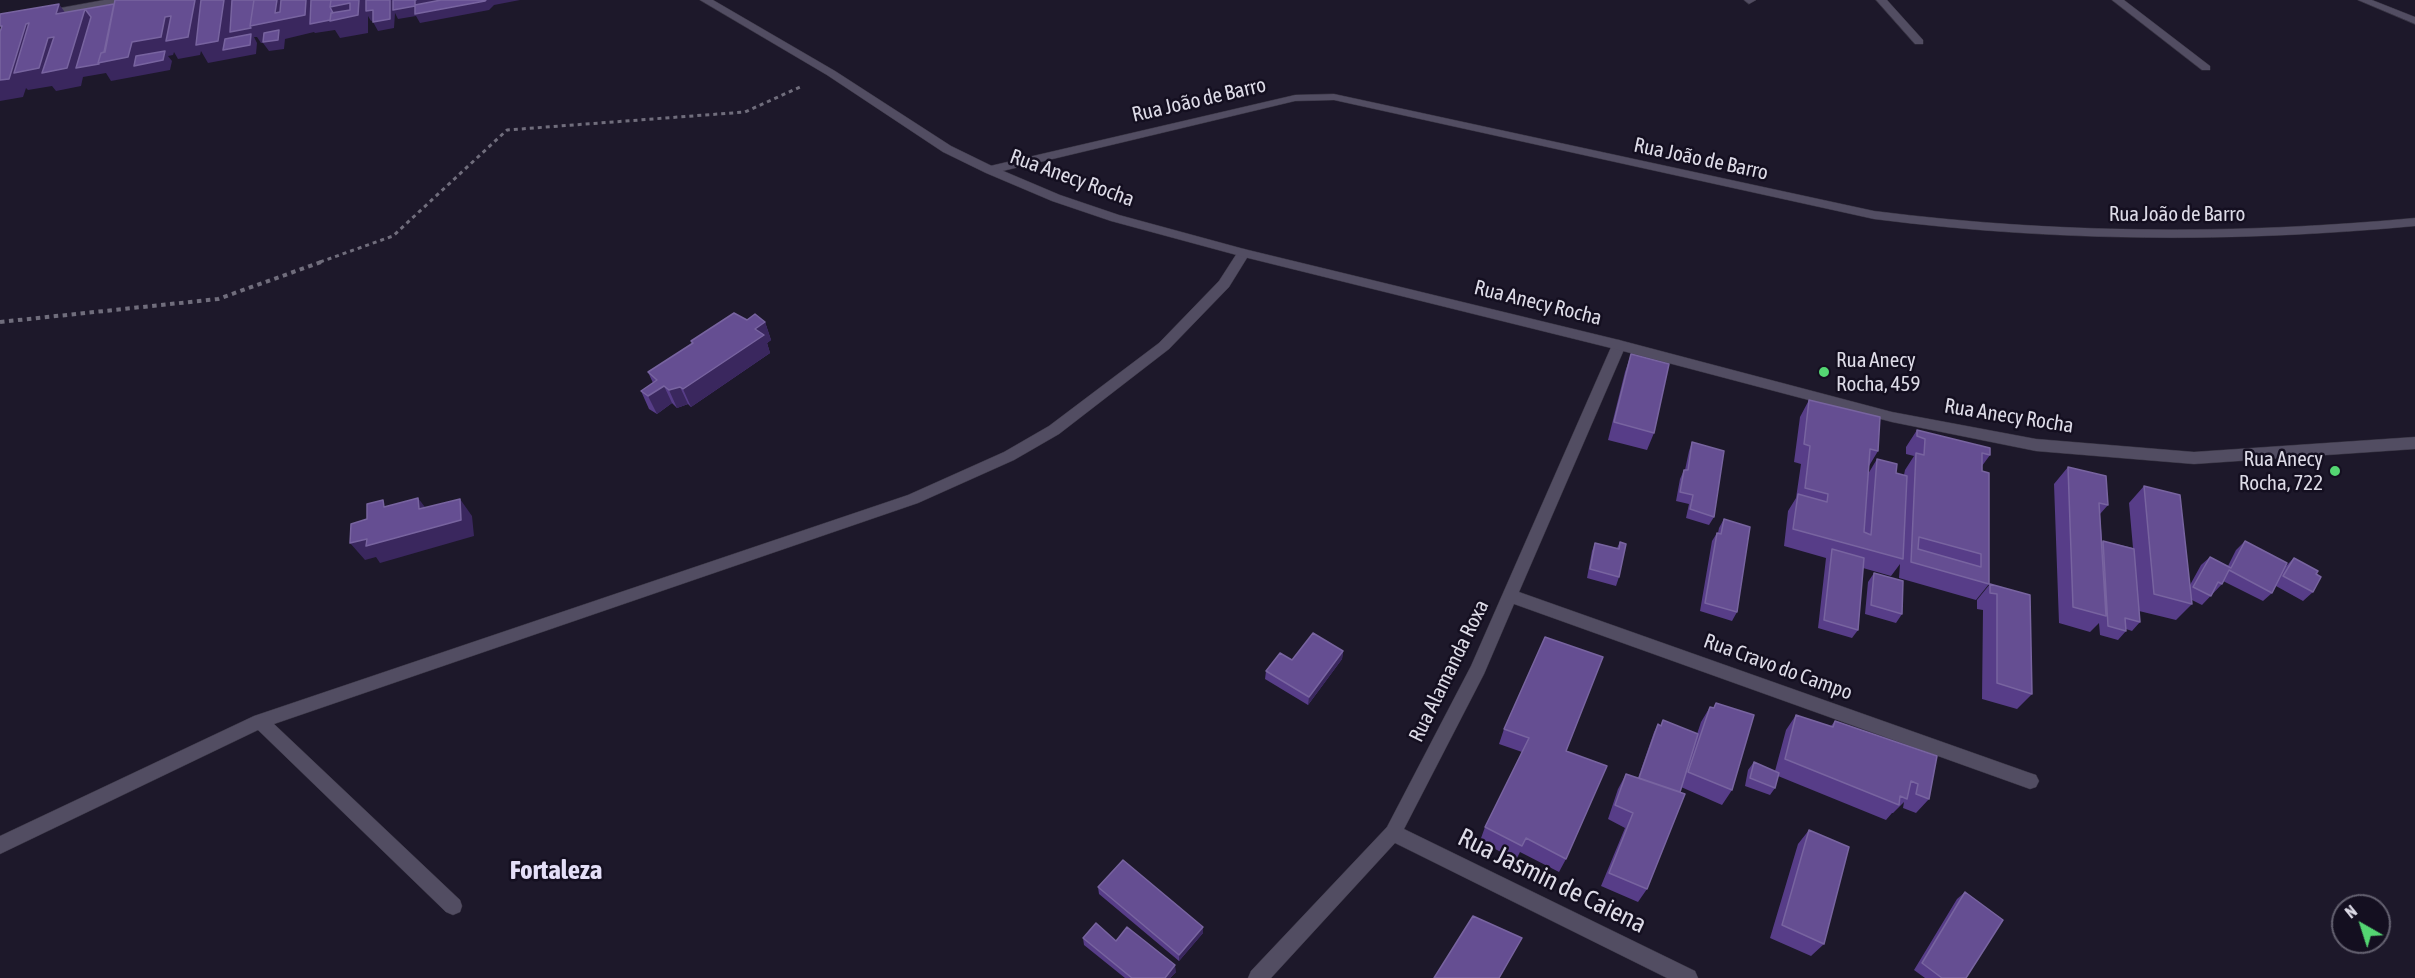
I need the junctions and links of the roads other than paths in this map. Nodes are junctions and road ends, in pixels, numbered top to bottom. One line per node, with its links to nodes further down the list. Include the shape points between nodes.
1 (121, 0): 6 (street)
2 (705, 0): 10 (street, Rua Anecy Rocha, via 831,73 922,134)
3 (1881, 0): 8 (street)
4 (2117, 0): 9 (street)
5 (2363, 0): 7 (street)
6 (33, 16)
7 (2415, 21)
8 (1919, 42)
9 (2206, 68)
10 (990, 170): 11 (street, Rua João de Barro, via 1294,98 1334,97 1851,210 1948,226 2187,236 2340,230); 12 (street, Rua Anecy Rocha, via 1115,218)
11 (2415, 222)
12 (1244, 253): 13 (street, Rua Anecy Rocha); 16 (street, via 1224,284 1164,346 1054,430 1009,456 913,499)
13 (1619, 345): 14 (street, Rua Anecy Rocha, via 1892,417 2036,445 2194,458); 15 (street, Rua Alamanda Roxa)
14 (2415, 443)
15 (1511, 596): 17 (street, Rua Cravo do Campo); 18 (street, Rua Alamanda Roxa)
16 (260, 721): 19 (street); 20 (street)
17 (2030, 781)
18 (1393, 833): 21 (street, Rua Alamanda Roxa); 22 (street, Rua Jasmin de Caiena)
19 (0, 845)
20 (453, 906)
21 (1258, 978)
22 (1688, 978)

